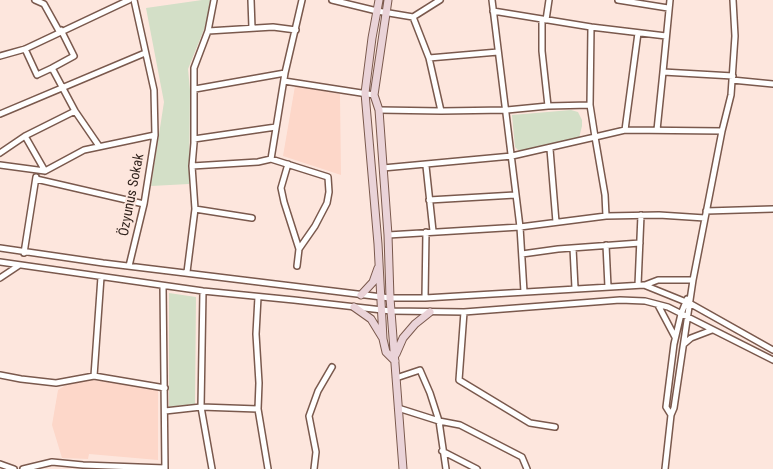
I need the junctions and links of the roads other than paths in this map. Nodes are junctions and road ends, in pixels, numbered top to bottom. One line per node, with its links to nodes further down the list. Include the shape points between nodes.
1 (35, 0): 16 (street)
2 (129, 0): 27 (street)
3 (134, 0): 33 (street, Özyunus Sokak)
4 (214, 0): 28 (street)
5 (251, 0): 25 (street)
6 (302, 0): 26 (street)
7 (332, 0): 17 (street)
8 (379, 0): 20 (street)
9 (388, 0): 21 (street)
10 (440, 0): 22 (street)
11 (492, 0): 19 (street)
12 (549, 0): 23 (street)
13 (618, 0): 18 (street)
14 (670, 0): 18 (street)
15 (733, 0): 39 (street)
16 (45, 2): 27 (street)
17 (353, 2): 20 (street)
18 (668, 8): 30 (street)
19 (493, 10): 23 (street); 32 (street)
20 (378, 11): 21 (street); 44 (street)
21 (386, 12): 22 (street); 45 (street)
22 (414, 17): 35 (street)
23 (544, 19): 24 (street); 47 (street, via 542,51)
24 (591, 27): 29 (street); 46 (street)
25 (252, 28): 26 (street, via 281,26); 28 (street)
26 (296, 30): 38 (street)
27 (60, 31): 31 (street); 36 (street, via 74,56)
28 (208, 31): 43 (street, via 194,68)
29 (638, 32): 30 (street); 54 (street)
30 (666, 36): 37 (street)
31 (25, 49): 34 (street); 36 (street, via 36,75)
32 (498, 52): 35 (street); 50 (street)
33 (145, 53): 42 (street); 58 (street, Özyunus Sokak, via 154,90)
34 (0, 56)
35 (429, 58): 49 (street)
36 (52, 68): 42 (street)
37 (663, 72): 39 (street); 55 (street)
38 (285, 73): 40 (street); 43 (street)
39 (732, 78): 41 (street); 56 (street)
40 (284, 81): 44 (street); 53 (street)
41 (773, 84)
42 (62, 87): 51 (street); 52 (street)
43 (195, 89): 60 (street)
44 (365, 93): 45 (street); 98 (street)
45 (374, 94): 48 (street)
46 (590, 105): 47 (street); 59 (street)
47 (548, 106): 50 (street)
48 (379, 110): 49 (street); 70 (street)
49 (441, 110): 50 (street)
50 (507, 110): 64 (street)
51 (75, 111): 57 (street); 61 (street)
52 (0, 114)
53 (276, 127): 60 (street); 65 (street)
54 (625, 130): 55 (street); 59 (street)
55 (656, 130): 56 (street)
56 (722, 131): 79 (street)
57 (25, 136): 63 (street); 72 (street)
58 (155, 136): 61 (street); 76 (street, Özyunus Sokak)
59 (595, 137): 62 (street); 81 (street)
60 (194, 139): 68 (street)
61 (99, 146): 72 (street, via 84,150)
62 (550, 148): 64 (street); 84 (street)
63 (0, 153)
64 (512, 156): 69 (street); 74 (street)
65 (271, 159): 66 (street); 68 (street)
66 (288, 164): 93 (street, via 281,188); 93 (street, via 328,177 327,203)
67 (0, 165): 71 (street)
68 (192, 166): 77 (street)
69 (426, 166): 70 (street); 75 (street)
70 (383, 168): 88 (street)
71 (37, 171): 72 (street); 73 (street)
72 (45, 171)
73 (36, 179): 76 (street); 94 (street)
74 (515, 195): 75 (street); 85 (street)
75 (429, 200): 86 (street)
76 (144, 204): 100 (street, Özyunus Sokak)
77 (195, 209): 82 (street); 102 (street)
78 (773, 209): 79 (street)
79 (706, 211): 83 (street)
80 (641, 215): 81 (street); 83 (street); 89 (street)
81 (606, 216): 84 (street)
82 (252, 218)
83 (705, 218): 105 (street)
84 (556, 222): 85 (street)
85 (520, 227): 86 (street); 95 (street)
86 (433, 231): 87 (street)
87 (426, 232): 88 (street); 117 (street)
88 (388, 235): 116 (street)
89 (640, 243): 90 (street); 106 (street)
90 (606, 245): 91 (street); 109 (street)
91 (573, 248): 95 (street); 110 (street)
92 (1, 249): 94 (street); 96 (street)
93 (299, 249): 101 (street)
94 (24, 253): 100 (street)
95 (522, 254): 112 (street)
96 (0, 256)
97 (0, 262): 99 (street)
98 (379, 265): 113 (street, via 373,282); 115 (street)
99 (20, 266): 103 (street); 104 (street)
100 (129, 266): 102 (street)
101 (297, 266)
102 (187, 272): 113 (street)
103 (101, 277): 108 (street); 136 (street)
104 (0, 278)
105 (694, 280): 107 (street, via 658,280); 118 (street)
106 (638, 285): 107 (street); 109 (street)
107 (644, 285): 118 (street)
108 (163, 286): 111 (street); 138 (street)
109 (608, 287): 110 (street)
110 (575, 288): 112 (street)
111 (203, 291): 114 (street); 139 (street)
112 (524, 292): 117 (street)
113 (361, 295): 115 (street)
114 (258, 297): 120 (street); 141 (street)
115 (381, 297): 116 (street); 121 (street)
116 (390, 298): 117 (street); 122 (street)
117 (425, 298)
118 (688, 302): 125 (street); 126 (street); 131 (street)
119 (658, 304): 124 (street, via 620,300); 125 (street); 128 (street)
120 (354, 307): 121 (street); 129 (street, via 371,319)
121 (382, 310): 122 (street); 129 (street)
122 (391, 311): 123 (street); 132 (street)
123 (430, 312): 124 (street); 132 (street, via 403,338)
124 (464, 312): 145 (street, via 459,380 530,423)
125 (681, 314): 126 (street); 128 (street)
126 (688, 318): 127 (street); 130 (street)
127 (712, 330): 130 (street); 133 (street)
128 (676, 338): 143 (street, via 666,407)
129 (383, 339): 132 (street, via 386,352)
130 (684, 344): 143 (street)
131 (773, 350)
132 (394, 359): 137 (street)
133 (773, 360)
134 (332, 367): 154 (street, via 309,416 316,452)
135 (0, 375): 136 (street, via 56,383)
136 (94, 376): 138 (street)
137 (396, 378): 140 (street); 144 (street, via 420,370)
138 (165, 388): 142 (street)
139 (201, 406): 141 (street); 142 (street); 152 (street)
140 (398, 408): 144 (street); 155 (street)
141 (258, 409): 153 (street)
142 (165, 411): 149 (street)
143 (671, 415): 159 (street)
144 (438, 421): 146 (street); 158 (street, via 460,425 522,457)
145 (555, 427)
146 (442, 451): 156 (street); 157 (street)
147 (0, 464): 150 (street)
148 (83, 467): 149 (street); 151 (street, via 52,462)
149 (165, 468)
150 (14, 469)
151 (23, 469)
152 (212, 469)
153 (269, 469)
154 (314, 469)
155 (403, 469)
156 (446, 469)
157 (477, 469)
158 (527, 469)
159 (665, 469)

